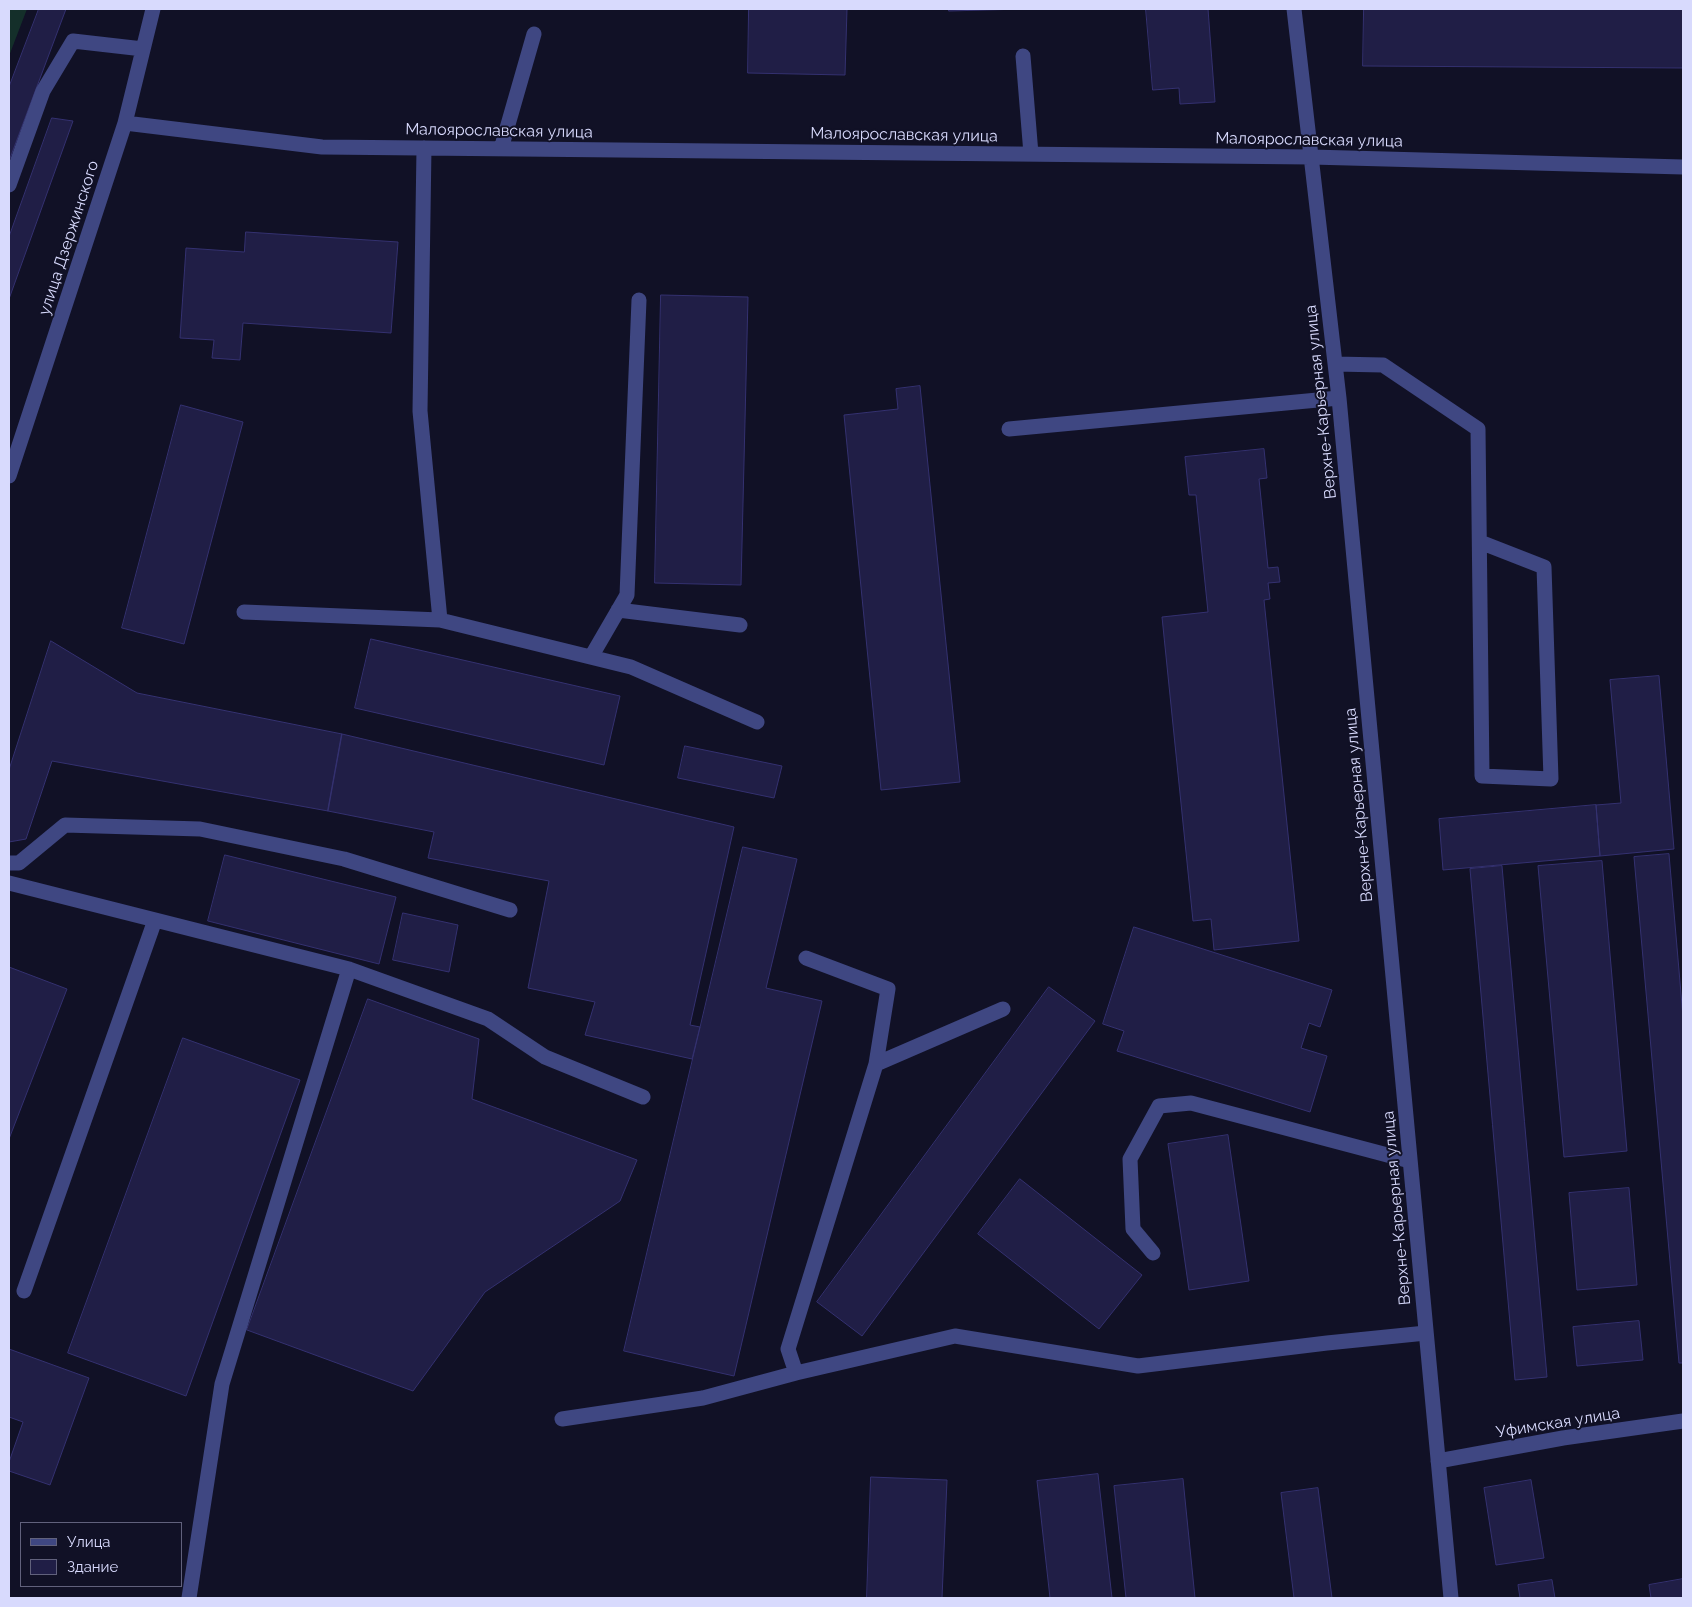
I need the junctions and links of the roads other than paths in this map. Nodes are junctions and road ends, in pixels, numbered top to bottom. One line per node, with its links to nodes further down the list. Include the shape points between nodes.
1 (153, 9): 4 (street, улица Дзержинского)
2 (1294, 9): 10 (street, Верхне-Карьерная улица)
3 (534, 34): 8 (street)
4 (144, 49): 6 (street, улица Дзержинского); 12 (street, via 73,41 43,91)
5 (1023, 56): 9 (street)
6 (125, 123): 7 (street, Малоярославская улица, via 322,147); 17 (street, улица Дзержинского)
7 (424, 148): 8 (street, Малоярославская улица); 21 (street, via 420,411)
8 (500, 149): 9 (street, Малоярославская улица)
9 (1031, 154): 10 (street, Малоярославская улица)
10 (1311, 157): 11 (street, Малоярославская улица); 14 (street, Верхне-Карьерная улица)
11 (1683, 167)
12 (9, 185)
13 (639, 300): 19 (street, via 627,594)
14 (1335, 364): 15 (street, Верхне-Карьерная улица); 18 (street, via 1384,365 1478,429)
15 (1339, 398): 16 (street); 34 (street, Верхне-Карьерная улица)
16 (1009, 429)
17 (9, 476)
18 (1480, 542): 18 (street, via 1544,566 1551,779 1482,776)
19 (618, 610): 22 (street); 23 (street)
20 (244, 612): 21 (street)
21 (440, 620): 23 (street)
22 (740, 625)
23 (591, 657): 24 (street, via 631,667)
24 (757, 722)
25 (9, 863): 27 (street, via 19,863 65,825 200,829 344,859)
26 (9, 883): 28 (street)
27 (510, 910)
28 (156, 920): 30 (street); 36 (street)
29 (806, 958): 32 (street, via 888,990)
30 (349, 969): 33 (street, via 488,1019 545,1057); 42 (street, via 222,1384)
31 (1002, 1009): 32 (street)
32 (876, 1064): 38 (street, via 788,1349)
33 (643, 1097)
34 (1410, 1161): 35 (street, via 1191,1103 1159,1106 1130,1159 1133,1229); 37 (street, Верхне-Карьерная улица)
35 (1153, 1253)
36 (24, 1291)
37 (1426, 1333): 38 (street, via 1138,1366 955,1336); 41 (street, Верхне-Карьерная улица)
38 (796, 1373): 39 (street, via 703,1398)
39 (562, 1419)
40 (1683, 1422): 41 (street, Уфимская улица, via 1563,1438)
41 (1438, 1461): 43 (street, Верхне-Карьерная улица)
42 (189, 1598)
43 (1452, 1598)

